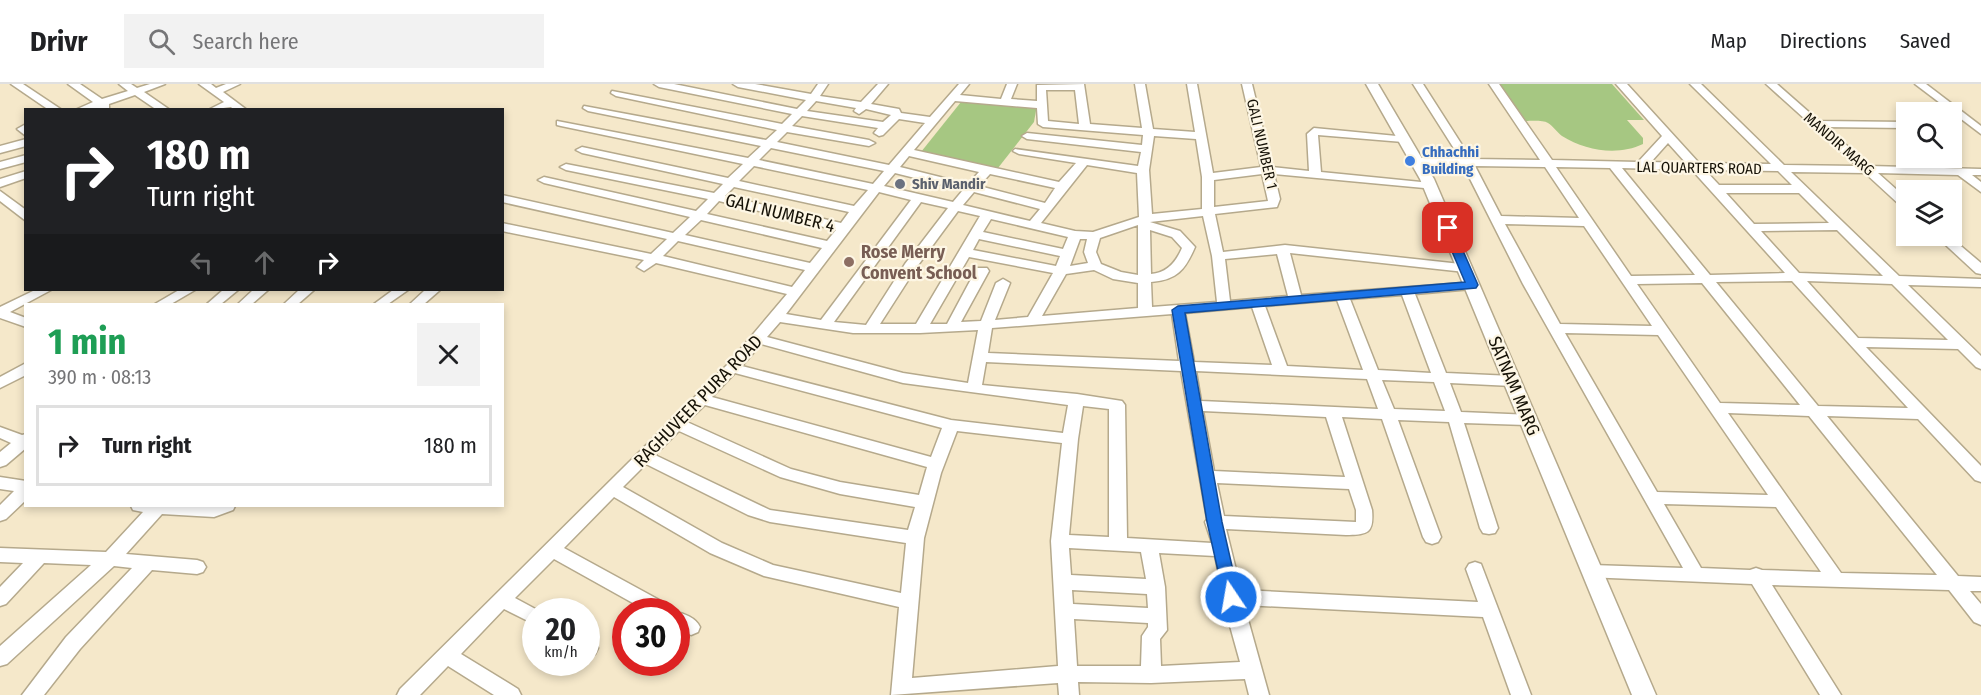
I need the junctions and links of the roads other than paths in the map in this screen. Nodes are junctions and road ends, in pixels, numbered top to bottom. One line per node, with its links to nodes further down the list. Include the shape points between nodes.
1 (16, 84): 35 (street)
2 (73, 84): 31 (street)
3 (124, 84): 25 (street)
4 (160, 84): 25 (street)
5 (204, 84): 26 (street)
6 (234, 84): 26 (street)
7 (659, 84): 42 (street)
8 (738, 84): 28 (street)
9 (823, 84): 28 (street)
10 (883, 84): 33 (street)
11 (964, 84): 29 (street, RAGHUVEER PURA ROAD)
12 (1012, 84): 30 (street)
13 (1140, 84): 54 (street)
14 (1192, 84): 56 (street)
15 (1247, 84): 84 (street, GALI NUMBER 1)
16 (1372, 84): 58 (street, SATNAM MARG)
17 (1418, 84): 72 (street)
18 (1494, 84): 74 (street)
19 (1621, 84): 57 (street)
20 (1695, 84): 81 (street)
21 (1771, 84): 47 (street, MANDIR MARG)
22 (1920, 84): 53 (street)
23 (1041, 86): 24 (street); 34 (street)
24 (1079, 86): 50 (street)
25 (136, 92): 31 (street); 38 (street)
26 (215, 92): 32 (street)
27 (616, 93): 52 (street)
28 (814, 98): 33 (street); 42 (street)
29 (953, 98): 30 (street); 45 (street, RAGHUVEER PURA ROAD)
30 (1005, 102): 34 (street)
31 (100, 103): 36 (street); 37 (street)
32 (232, 103): 39 (street); 40 (street)
33 (864, 105): 43 (street, via 895,111); 44 (street)
34 (1041, 105): 50 (street, via 1043,124)
35 (54, 108)
36 (86, 108)
37 (107, 108)
38 (162, 108)
39 (218, 108)
40 (239, 108)
41 (588, 108): 61 (street)
42 (801, 113): 44 (street); 52 (street)
43 (896, 115): 45 (street); 49 (street)
44 (850, 121): 49 (street)
45 (934, 121): 66 (street, RAGHUVEER PURA ROAD)
46 (561, 123): 73 (street)
47 (1817, 124): 48 (street); 85 (street, MANDIR MARG)
48 (1896, 125)
49 (886, 126): 60 (street)
50 (1085, 126): 54 (street)
51 (1962, 127): 53 (street)
52 (784, 128): 60 (street); 61 (street)
53 (1979, 128)
54 (1148, 131): 56 (street); 62 (street)
55 (1027, 136): 62 (street)
56 (1201, 136): 90 (street)
57 (1668, 136): 78 (street); 79 (street)
58 (1403, 139): 70 (street, SATNAM MARG); 88 (street, via 1314,131)
59 (24, 143): 63 (street)
60 (869, 143): 68 (street)
61 (767, 145): 68 (street); 73 (street)
62 (1148, 149): 83 (street)
63 (0, 150)
64 (582, 150): 92 (street)
65 (1019, 151): 69 (street)
66 (908, 152): 80 (street, RAGHUVEER PURA ROAD); 82 (street)
67 (24, 159): 75 (street)
68 (851, 160): 80 (street)
69 (1085, 160): 83 (street); 95 (street)
70 (1418, 161): 71 (street, LAL QUARTERS ROAD); 94 (street, SATNAM MARG)
71 (1451, 161): 72 (street, LAL QUARTERS ROAD); 94 (street)
72 (1467, 161): 74 (street, LAL QUARTERS ROAD); 113 (street)
73 (750, 162): 92 (street); 96 (street)
74 (1549, 164): 77 (street, LAL QUARTERS ROAD); 115 (street)
75 (0, 166)
76 (566, 166): 103 (street, GALI NUMBER 4)
77 (1614, 166): 78 (street, LAL QUARTERS ROAD); 139 (street)
78 (1639, 166): 79 (street, LAL QUARTERS ROAD)
79 (1697, 168): 81 (street, LAL QUARTERS ROAD); 99 (street)
80 (894, 169): 96 (street, RAGHUVEER PURA ROAD); 97 (street)
81 (1782, 169): 85 (street, LAL QUARTERS ROAD); 100 (street)
82 (987, 170): 95 (street); 97 (street)
83 (1143, 170): 114 (street)
84 (1269, 170): 88 (street); 90 (street); 109 (street, GALI NUMBER 1, via 1273,204)
85 (1868, 170): 86 (street, LAL QUARTERS ROAD); 102 (street, MANDIR MARG)
86 (1961, 172): 87 (street, LAL QUARTERS ROAD); 98 (street)
87 (1981, 172)
88 (1315, 174): 94 (street)
89 (24, 175): 93 (street)
90 (1209, 177): 109 (street)
91 (544, 180): 111 (street)
92 (732, 181): 103 (street); 108 (street)
93 (0, 183)
94 (1429, 183): 137 (street, SATNAM MARG)
95 (1062, 186): 107 (street)
96 (877, 188): 105 (street); 108 (street, RAGHUVEER PURA ROAD)
97 (970, 188): 106 (street); 107 (street)
98 (1981, 188)
99 (1716, 189): 100 (street); 119 (street)
100 (1803, 189): 117 (street)
101 (0, 195): 110 (street)
102 (1896, 195)
103 (716, 197): 111 (street); 118 (street, GALI NUMBER 4)
104 (504, 198): 124 (street)
105 (918, 198): 106 (street); 170 (street)
106 (953, 207): 112 (street); 175 (street, via 896,285)
107 (1048, 207): 116 (street)
108 (857, 210): 118 (street, RAGHUVEER PURA ROAD)
109 (1208, 211): 114 (street); 130 (street)
110 (24, 215)
111 (699, 215): 124 (street); 125 (street)
112 (987, 215): 116 (street); 122 (street)
113 (1497, 220): 115 (street); 174 (street)
114 (1144, 222): 123 (street); 140 (street); 140 (street, via 1176,234 1189,247 1166,278)
115 (1589, 222): 141 (street)
116 (1034, 225): 121 (street)
117 (1841, 226): 119 (street); 142 (street)
118 (844, 228): 125 (street, RAGHUVEER PURA ROAD)
119 (1751, 228): 138 (street)
120 (504, 229): 131 (street)
121 (1075, 235): 123 (street); 129 (street)
122 (977, 236): 128 (street); 129 (street)
123 (1094, 236): 132 (street, via 1090,252)
124 (675, 237): 131 (street); 133 (street)
125 (830, 246): 133 (street, RAGHUVEER PURA ROAD)
126 (1953, 246): 134 (street)
127 (1284, 251): 130 (street); 137 (street, via 1330,253); 155 (street)
128 (965, 252): 136 (street); 173 (street)
129 (1067, 254): 136 (street)
130 (1218, 256): 163 (street)
131 (648, 263): 153 (street)
132 (1095, 266): 136 (street); 140 (street, via 1118,276)
133 (814, 268): 153 (street, RAGHUVEER PURA ROAD)
134 (1981, 270)
135 (982, 271): 172 (street)
136 (1061, 271): 168 (street)
137 (1468, 277): 145 (street); 188 (street, SATNAM MARG)
138 (1795, 277): 139 (street); 142 (street); 178 (street)
139 (1706, 279): 141 (street); 196 (street)
140 (1145, 280): 166 (street)
141 (1627, 280): 176 (street)
142 (1899, 282): 144 (street); 179 (street)
143 (1003, 283): 171 (street)
144 (1981, 283)
145 (1407, 290): 154 (street); 187 (street)
146 (42, 291): 165 (street)
147 (186, 291): 156 (street)
148 (230, 291): 157 (street)
149 (260, 291): 158 (street)
150 (306, 291): 159 (street)
151 (400, 291): 160 (street)
152 (432, 291): 161 (street)
153 (795, 292): 167 (street, RAGHUVEER PURA ROAD)
154 (1342, 296): 155 (street); 186 (street)
155 (1296, 300): 162 (street)
156 (164, 303)
157 (214, 303)
158 (245, 303)
159 (291, 303)
160 (382, 303)
161 (417, 303)
162 (1257, 303): 163 (street); 185 (street)
163 (1224, 305): 164 (street)
164 (1178, 310): 166 (street); 183 (street)
165 (0, 312): 169 (street)
166 (1145, 312): 168 (street)
167 (777, 316): 170 (street); 177 (street, RAGHUVEER PURA ROAD)
168 (1033, 320): 171 (street)
169 (24, 322)
170 (824, 325): 175 (street)
171 (986, 326): 172 (street); 180 (street)
172 (952, 327): 173 (street)
173 (920, 328): 175 (street)
174 (1556, 328): 176 (street); 216 (street)
175 (870, 330)
176 (1662, 331): 194 (street)
177 (757, 339): 182 (street, RAGHUVEER PURA ROAD); 190 (street, via 872,371)
178 (1853, 342): 179 (street); 198 (street)
179 (1962, 345): 181 (street)
180 (980, 357): 183 (street); 190 (street)
181 (1981, 364)
182 (732, 368): 191 (street, RAGHUVEER PURA ROAD); 202 (street)
183 (1187, 368): 185 (street); 193 (street)
184 (24, 369): 189 (street)
185 (1281, 370): 186 (street)
186 (1371, 373): 187 (street); 197 (street)
187 (1441, 378): 188 (street); 199 (street)
188 (1512, 381): 200 (street, SATNAM MARG)
189 (0, 383)
190 (974, 389): 192 (street)
191 (703, 399): 201 (street, RAGHUVEER PURA ROAD); 208 (street)
192 (1077, 399): 204 (street); 228 (street, via 1117,405)
193 (1194, 406): 195 (street); 210 (street)
194 (1715, 408): 196 (street); 217 (street)
195 (1332, 411): 197 (street); 212 (street)
196 (1811, 411): 198 (street); 243 (street)
197 (1389, 414): 199 (street); 225 (street)
198 (1921, 414): 209 (street)
199 (1455, 417): 200 (street); 224 (street)
200 (1529, 420): 238 (street, SATNAM MARG)
201 (678, 424): 206 (street, RAGHUVEER PURA ROAD); 218 (street, via 786,473 840,489)
202 (951, 425): 204 (street); 208 (street)
203 (0, 432): 205 (street)
204 (1070, 439): 227 (street)
205 (24, 440): 207 (street)
206 (645, 457): 214 (street, RAGHUVEER PURA ROAD); 226 (street, via 770,516)
207 (0, 461)
208 (936, 464): 218 (street)
209 (1981, 476)
210 (1207, 477): 212 (street); 223 (street)
211 (0, 483): 213 (street)
212 (1355, 483): 223 (street, via 1366,518 1365,525 1358,529)
213 (24, 488)
214 (613, 489): 230 (street, RAGHUVEER PURA ROAD); 250 (street, via 716,548 760,567)
215 (24, 490): 222 (street)
216 (1654, 498): 217 (street); 239 (street)
217 (1780, 501): 241 (street)
218 (926, 502): 226 (street)
219 (151, 507): 234 (street)
220 (164, 507): 221 (street, via 214,511)
221 (224, 507)
222 (0, 515)
223 (1214, 522): 231 (street)
224 (1489, 528)
225 (1432, 537)
226 (915, 538): 250 (street)
227 (1060, 541): 228 (street); 242 (street)
228 (1118, 544): 229 (street)
229 (1149, 547): 231 (street); 245 (street)
230 (553, 550): 247 (street); 249 (street, RAGHUVEER PURA ROAD)
231 (1221, 550): 246 (street)
232 (0, 555): 233 (street)
233 (39, 557): 234 (street); 248 (street)
234 (110, 559): 235 (street); 257 (street)
235 (147, 562): 236 (street); 262 (street)
236 (197, 567)
237 (1475, 569): 252 (street)
238 (1592, 572): 239 (street); 268 (street, SATNAM MARG)
239 (1696, 575): 240 (street)
240 (1756, 575): 241 (street); 269 (street)
241 (1835, 578): 243 (street)
242 (1062, 582): 245 (street); 253 (street)
243 (1954, 582): 244 (street); 255 (street)
244 (1981, 584)
245 (1156, 587): 254 (street)
246 (1231, 597): 252 (street); 258 (street)
247 (640, 598)
248 (0, 599)
249 (503, 600): 251 (street); 256 (street, RAGHUVEER PURA ROAD)
250 (908, 602): 261 (street)
251 (522, 610)
252 (1490, 610): 267 (street)
253 (1063, 611): 254 (street); 259 (street)
254 (1157, 616): 260 (street, via 1158,630 1151,636)
255 (1981, 617)
256 (447, 655): 263 (street, RAGHUVEER PURA ROAD); 264 (street)
257 (0, 658)
258 (1252, 670): 260 (street); 266 (street)
259 (1066, 674): 260 (street); 261 (street); 265 (street)
260 (1151, 675)
261 (901, 691)
262 (32, 695)
263 (407, 695)
264 (511, 695)
265 (1069, 695)
266 (1259, 695)
267 (1521, 695)
268 (1644, 695)
269 (1832, 695)

